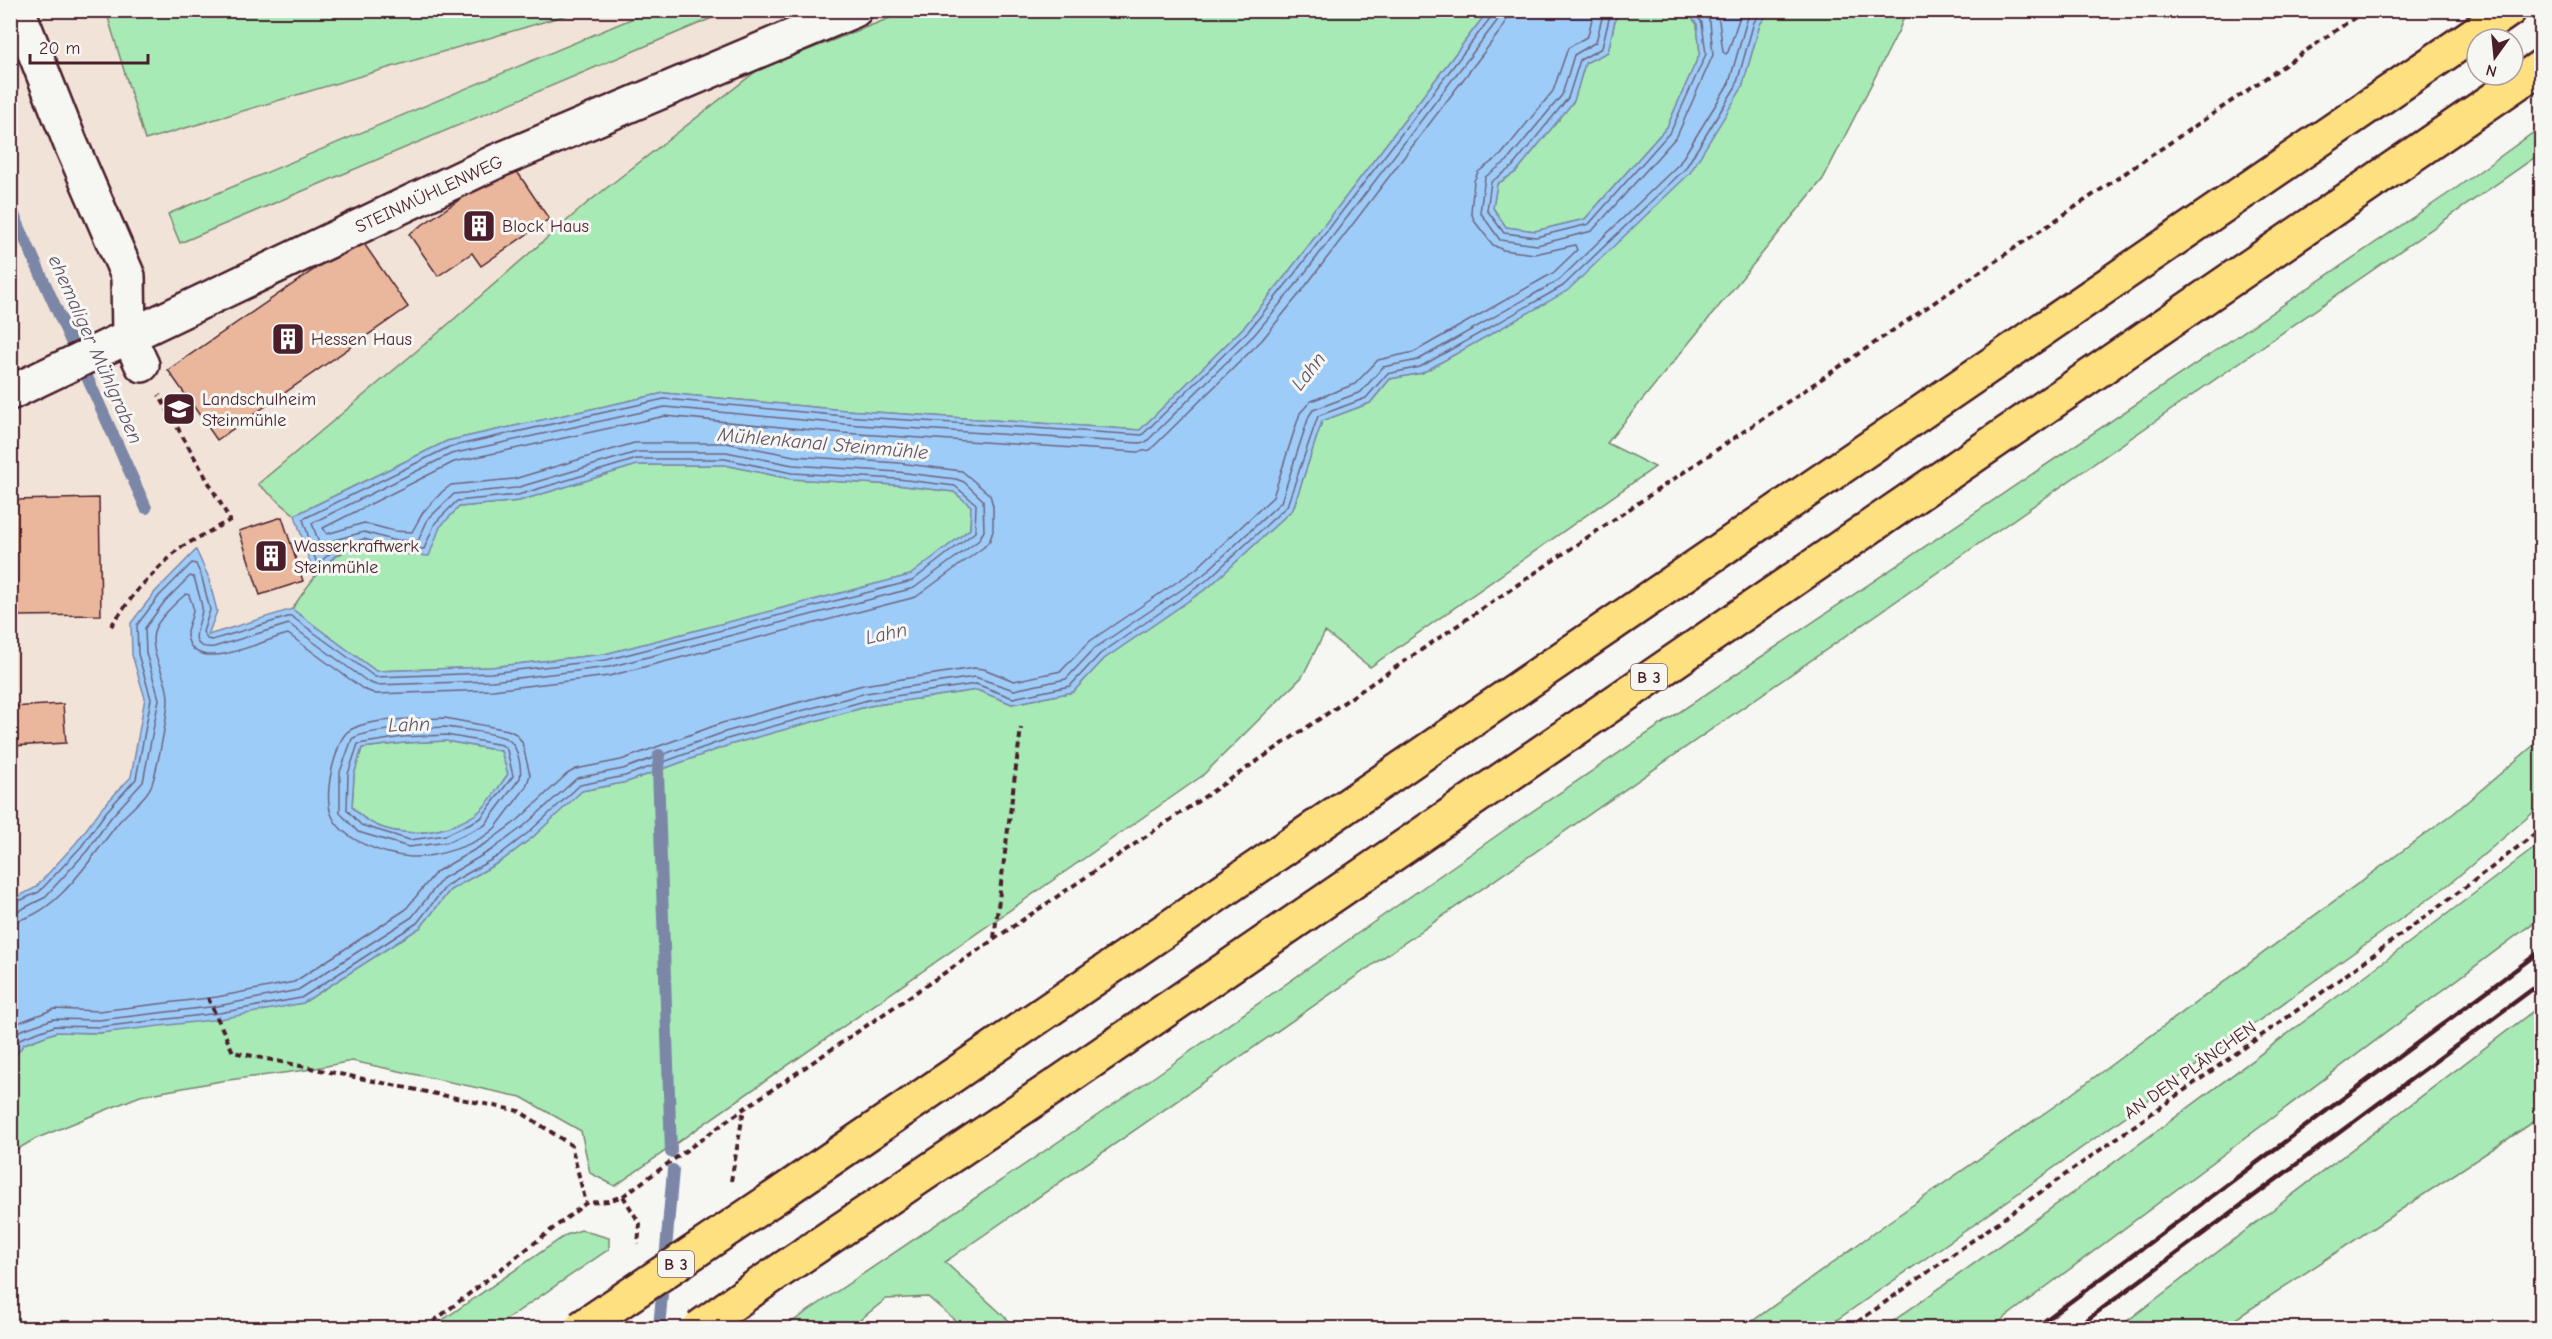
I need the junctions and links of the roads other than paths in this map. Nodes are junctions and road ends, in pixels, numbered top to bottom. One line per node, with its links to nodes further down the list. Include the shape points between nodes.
1 (18, 10): 5 (street, via 128,276)
2 (855, 10): 5 (street, STEINMÜHLENWEG, via 497,162)
3 (2510, 10): 7 (highway, B 3, bridge)
4 (2541, 66): 8 (highway, B 3, bridge)
5 (135, 351): 6 (street, STEINMÜHLENWEG, via 99,350)
6 (10, 393)
7 (581, 1329)
8 (699, 1329)

